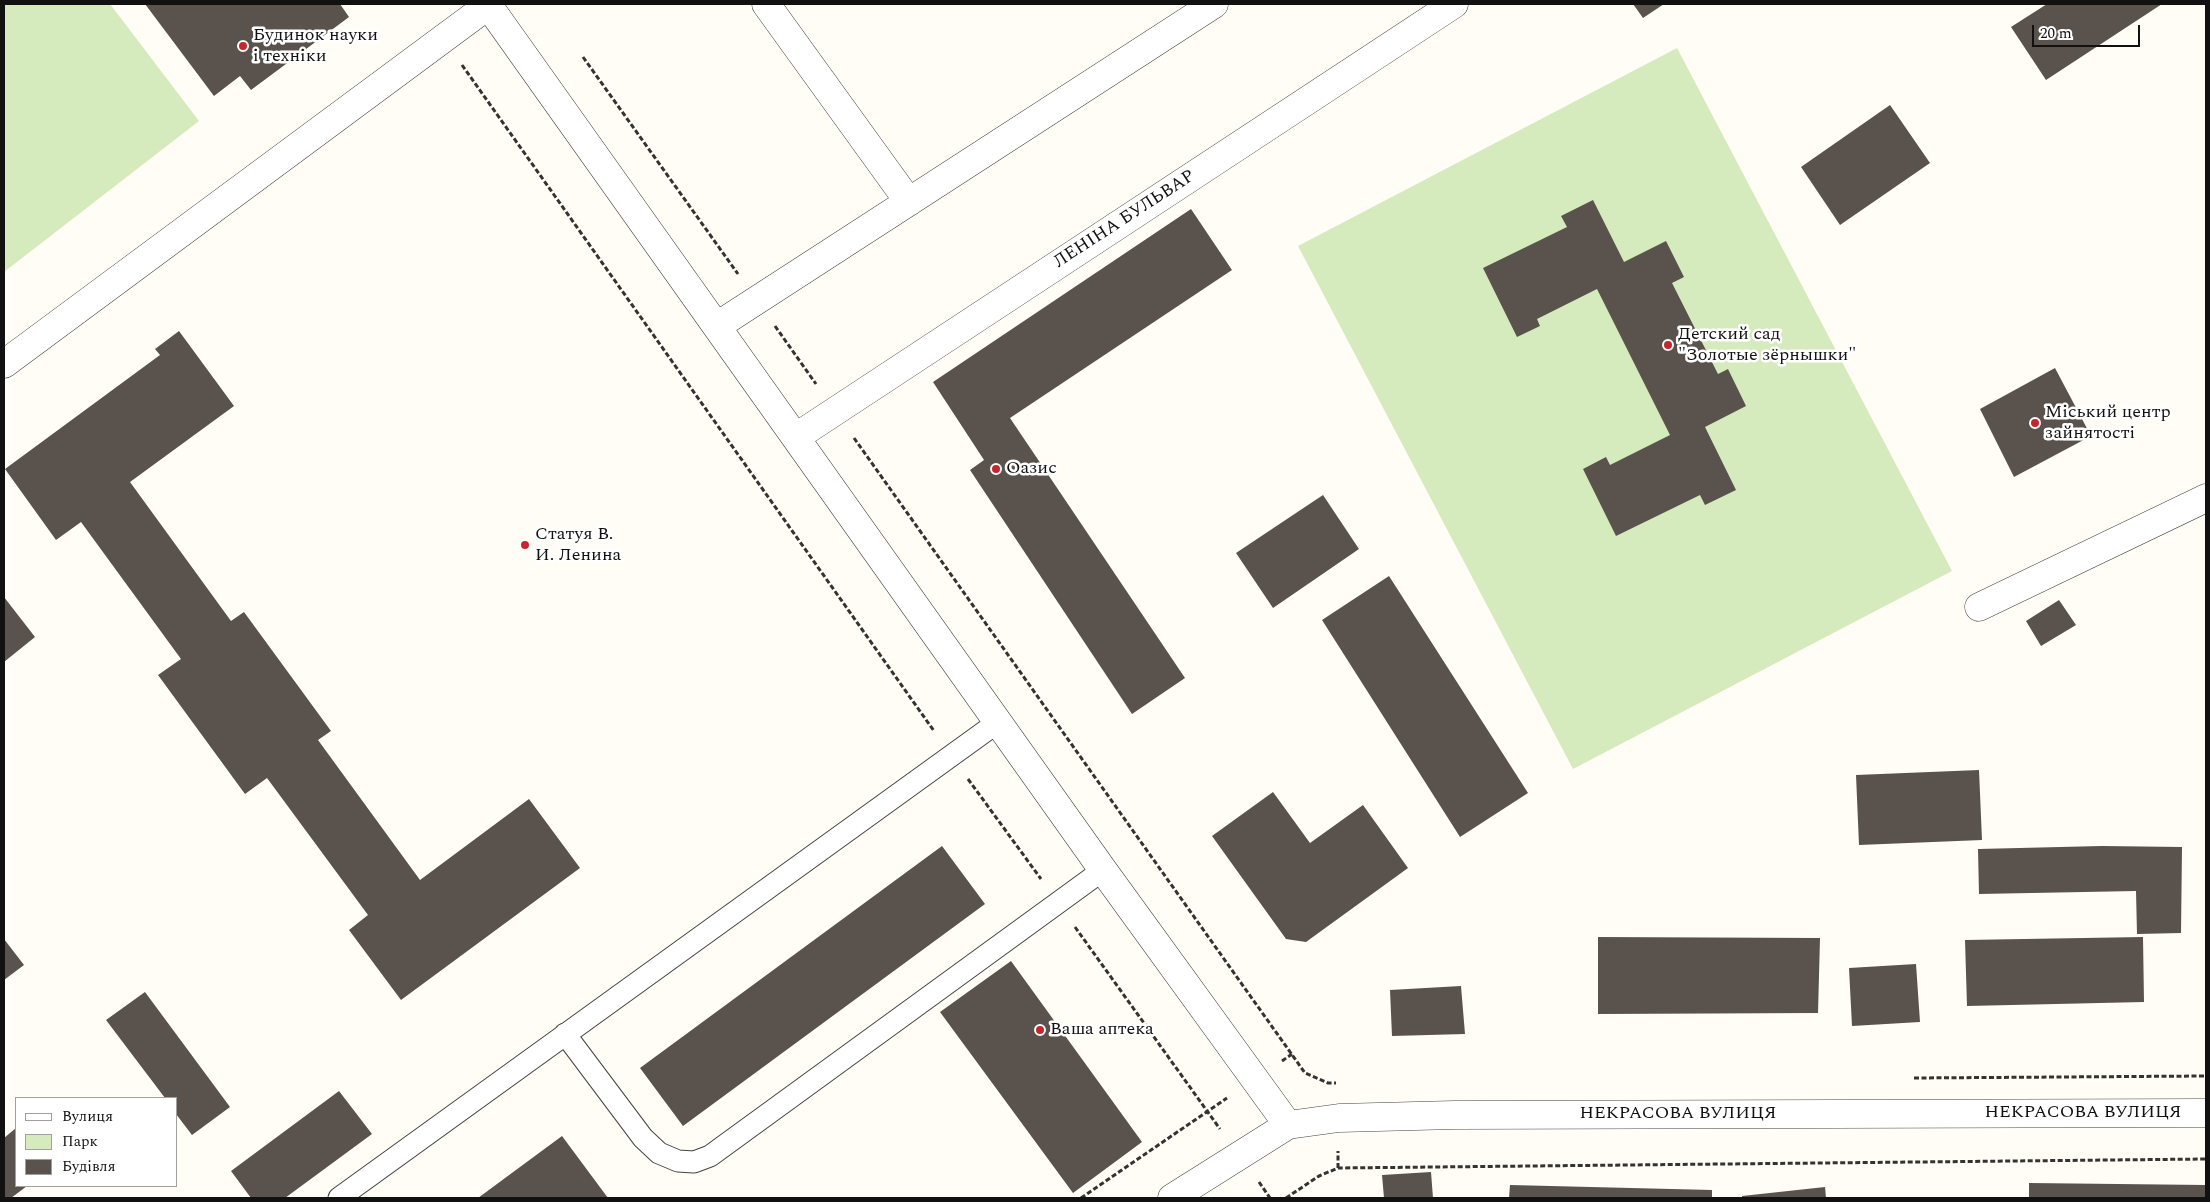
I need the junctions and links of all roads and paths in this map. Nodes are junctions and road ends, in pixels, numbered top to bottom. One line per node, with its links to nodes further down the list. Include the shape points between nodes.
1 (489, 4): 5 (street); 10 (street)
2 (766, 4): 7 (street)
3 (1214, 4): 7 (street)
4 (1454, 4): 14 (street, ЛЕНІНА БУЛЬВАР)
5 (443, 38): 11 (street); 18 (path)
6 (584, 57): 8 (path)
7 (909, 202): 10 (street)
8 (739, 276)
9 (774, 325): 12 (path)
10 (717, 326): 14 (street)
11 (4, 364)
12 (820, 390)
13 (848, 430): 23 (path, via 1305,1073)
14 (796, 437): 17 (street)
15 (2206, 498): 16 (street)
16 (1979, 607)
17 (998, 722): 18 (lane); 19 (street)
18 (952, 755): 20 (path); 22 (lane)
19 (1103, 870): 22 (lane, via 710,1156 694,1162 678,1161 659,1153 643,1138); 26 (street)
20 (1045, 884)
21 (1074, 925): 24 (path)
22 (565, 1034): 30 (lane)
23 (1328, 1083)
24 (1208, 1110): 27 (path); 31 (path)
25 (2206, 1113): 26 (street, НЕКРАСОВА ВУЛИЦЯ, via 1454,1115 1339,1118)
26 (1288, 1125): 27 (street, НЕКРАСОВА ВУЛИЦЯ)
27 (1240, 1156): 29 (street, НЕКРАСОВА ВУЛИЦЯ); 32 (path)
28 (2206, 1159): 33 (path, via 1338,1168 1319,1176)
29 (1181, 1196)
30 (339, 1198)
31 (1082, 1198)
32 (1270, 1198)
33 (1286, 1198)

